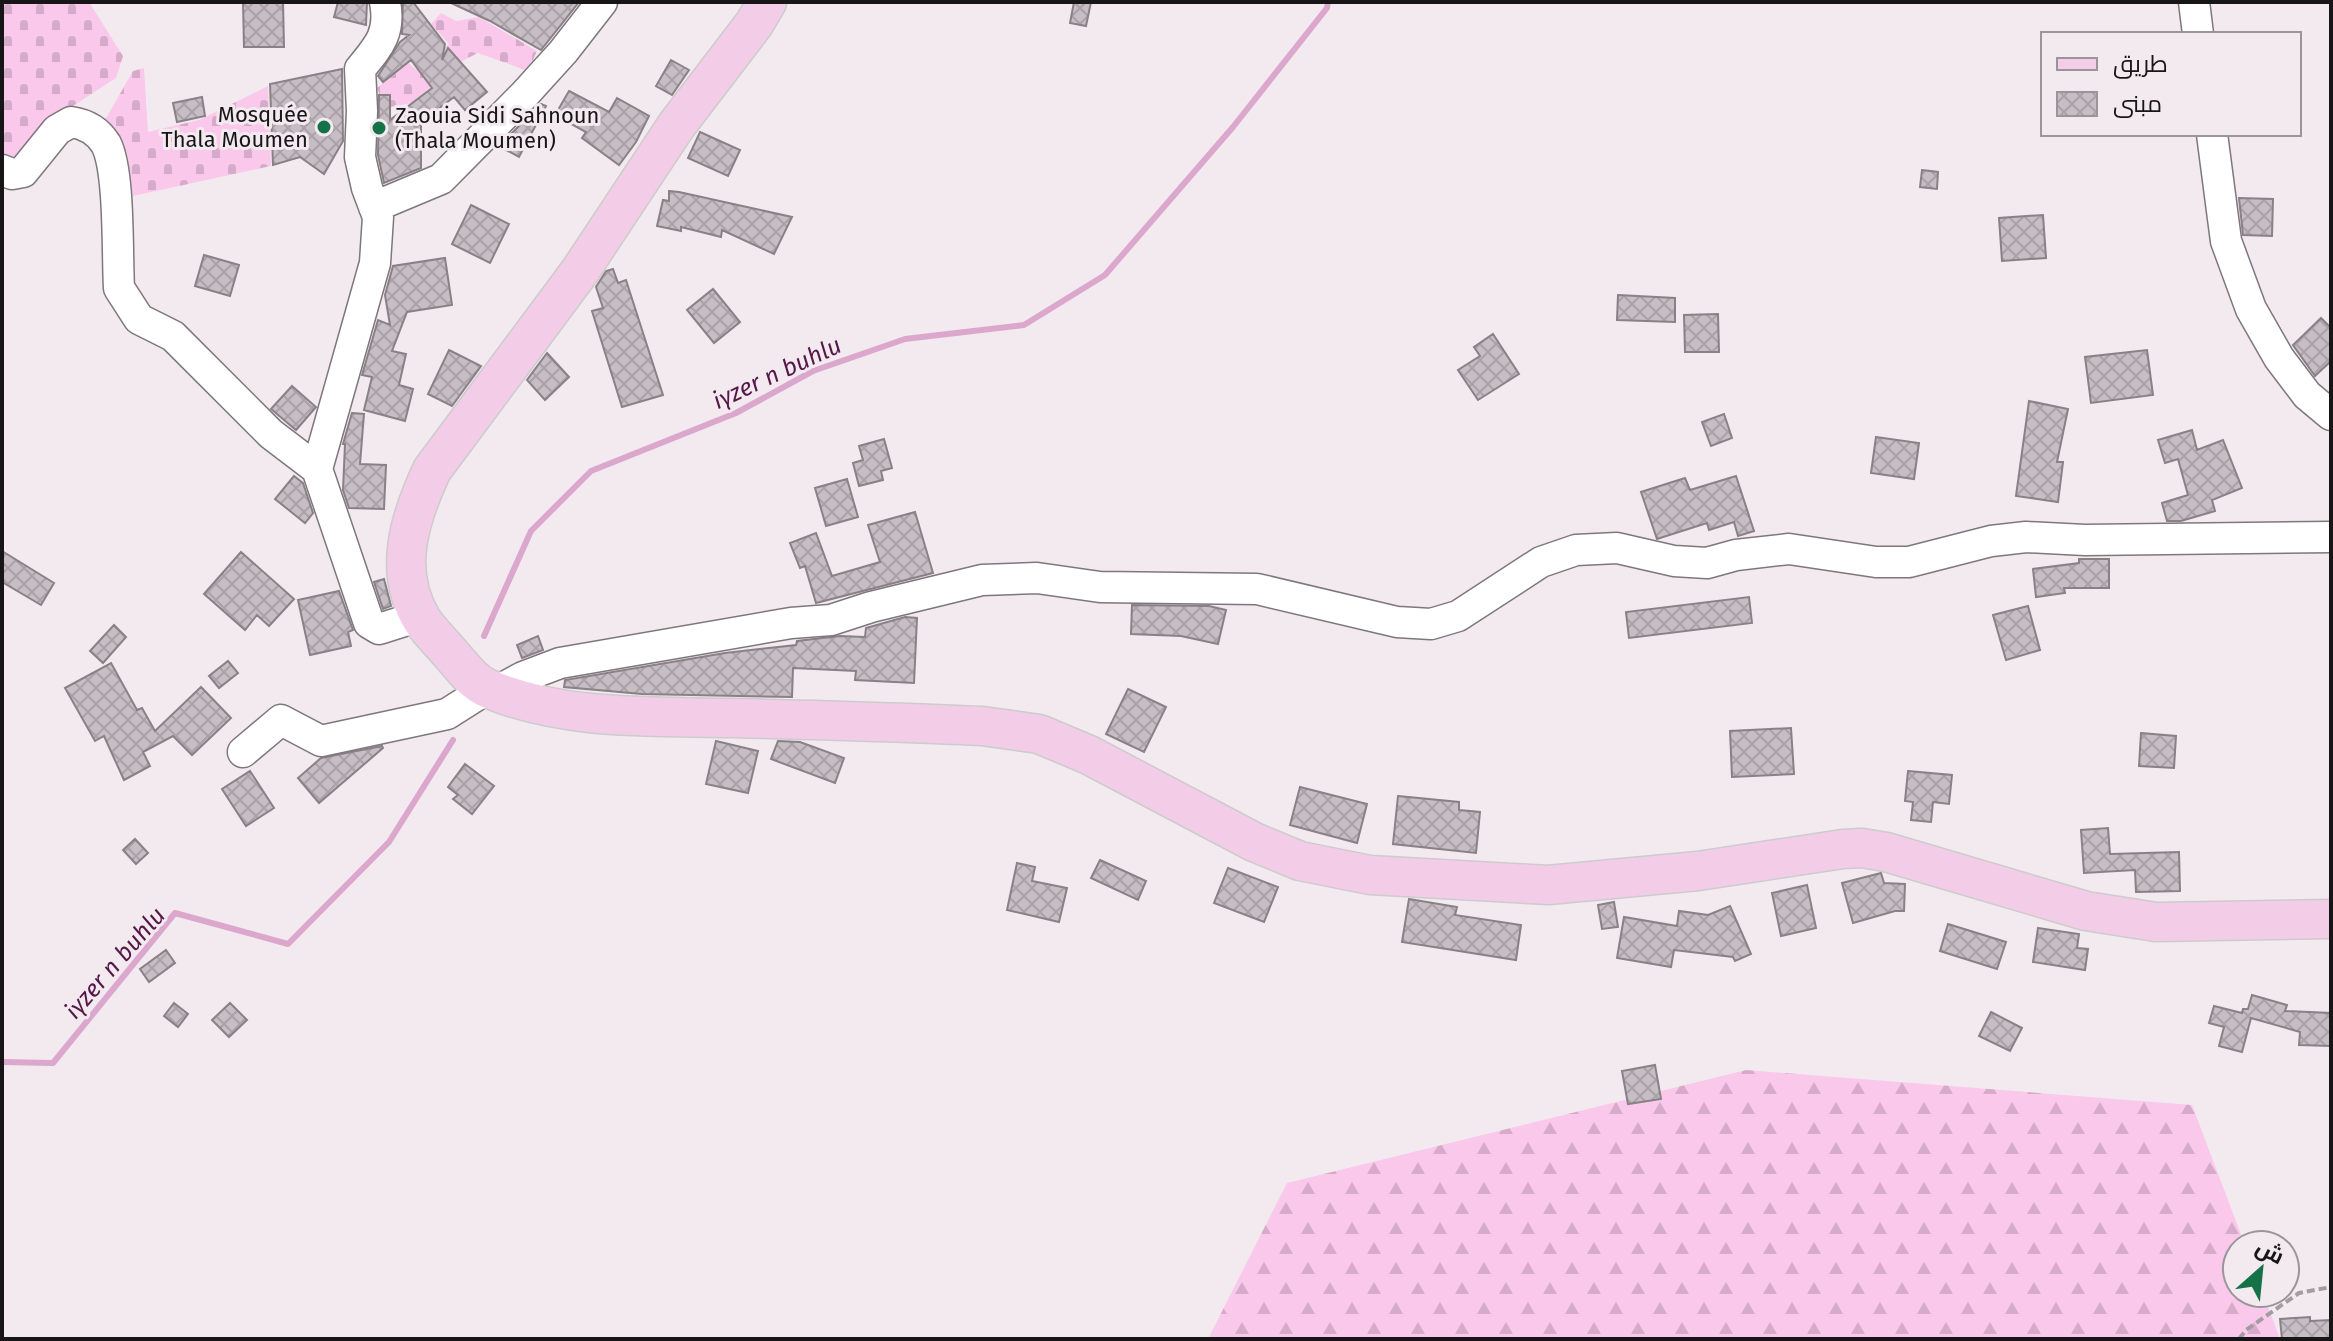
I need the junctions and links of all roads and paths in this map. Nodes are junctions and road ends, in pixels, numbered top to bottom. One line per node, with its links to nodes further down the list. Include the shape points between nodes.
1 (385, 2): 8 (street, via 388,21 376,50 360,69 360,157)
2 (602, 2): 8 (street, via 523,96 441,179)
3 (767, 2): 12 (main road, via 580,271 432,470 415,506 406,564 409,591)
4 (2194, 2): 5 (street)
5 (2198, 32)
6 (2212, 136): 9 (street, via 2226,241 2251,309 2279,358 2307,395)
7 (2, 170): 10 (street, via 23,172 57,130 71,122 87,124 105,142 113,164 119,288 128,304 139,319 173,336 271,434)
8 (374, 207): 10 (street, via 375,263)
9 (2331, 415)
10 (317, 469): 12 (street, via 369,623 379,629)
11 (2331, 537): 13 (street, via 2026,537 1909,562 1789,549 1707,563 1617,548 1576,550 1541,562 1458,616 1431,624 1397,622 1257,589 982,580 831,620 560,663)
12 (423, 620): 13 (main road)
13 (487, 687): 14 (street, via 447,714 321,741 281,720); 15 (main road, via 582,713 982,726 1039,734 1254,842 1300,861 1370,875 1548,885 1862,848 2086,911 2156,922)
14 (243, 752)
15 (2331, 919)
16 (2331, 1287): 17 (path, via 2299,1293)
17 (2239, 1339)

